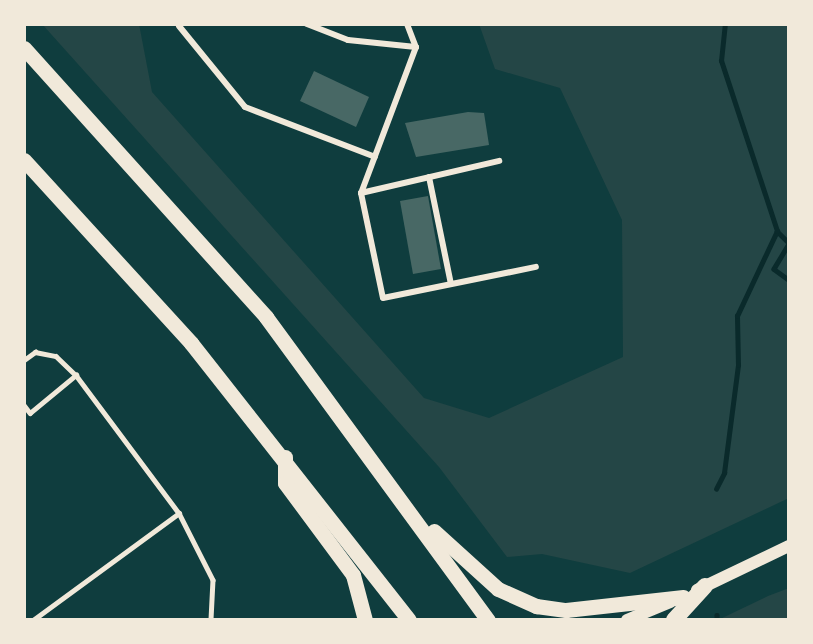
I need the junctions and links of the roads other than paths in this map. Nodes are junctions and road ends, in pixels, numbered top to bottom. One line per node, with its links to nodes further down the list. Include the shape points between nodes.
1 (307, 24): 4 (street, via 348,40)
2 (407, 24): 4 (street)
3 (179, 26): 6 (street, via 245,106)
4 (416, 46): 6 (street)
5 (24, 48): 18 (highway, via 266,317)
6 (375, 157): 10 (street)
7 (24, 160): 16 (highway, via 125,267)
8 (499, 161): 9 (street)
9 (429, 177): 10 (street); 12 (street)
10 (361, 193): 12 (street, via 383,298)
11 (536, 267): 12 (street)
12 (451, 284)
13 (24, 360): 14 (lane, via 35,352 56,356)
14 (76, 375): 15 (lane, via 30,413); 17 (lane)
15 (24, 405)
16 (285, 457): 24 (highway, via 285,483 353,575); 25 (highway)
17 (179, 513): 22 (lane); 23 (lane, via 213,580)
18 (413, 513): 21 (highway, via 498,589 536,606 566,610); 26 (highway)
19 (789, 546): 20 (main road)
20 (705, 586): 21 (main road); 28 (highway)
21 (683, 597): 27 (main road)
22 (33, 620)
23 (211, 620)
24 (365, 620)
25 (409, 620)
26 (489, 620)
27 (627, 620)
28 (674, 620)

